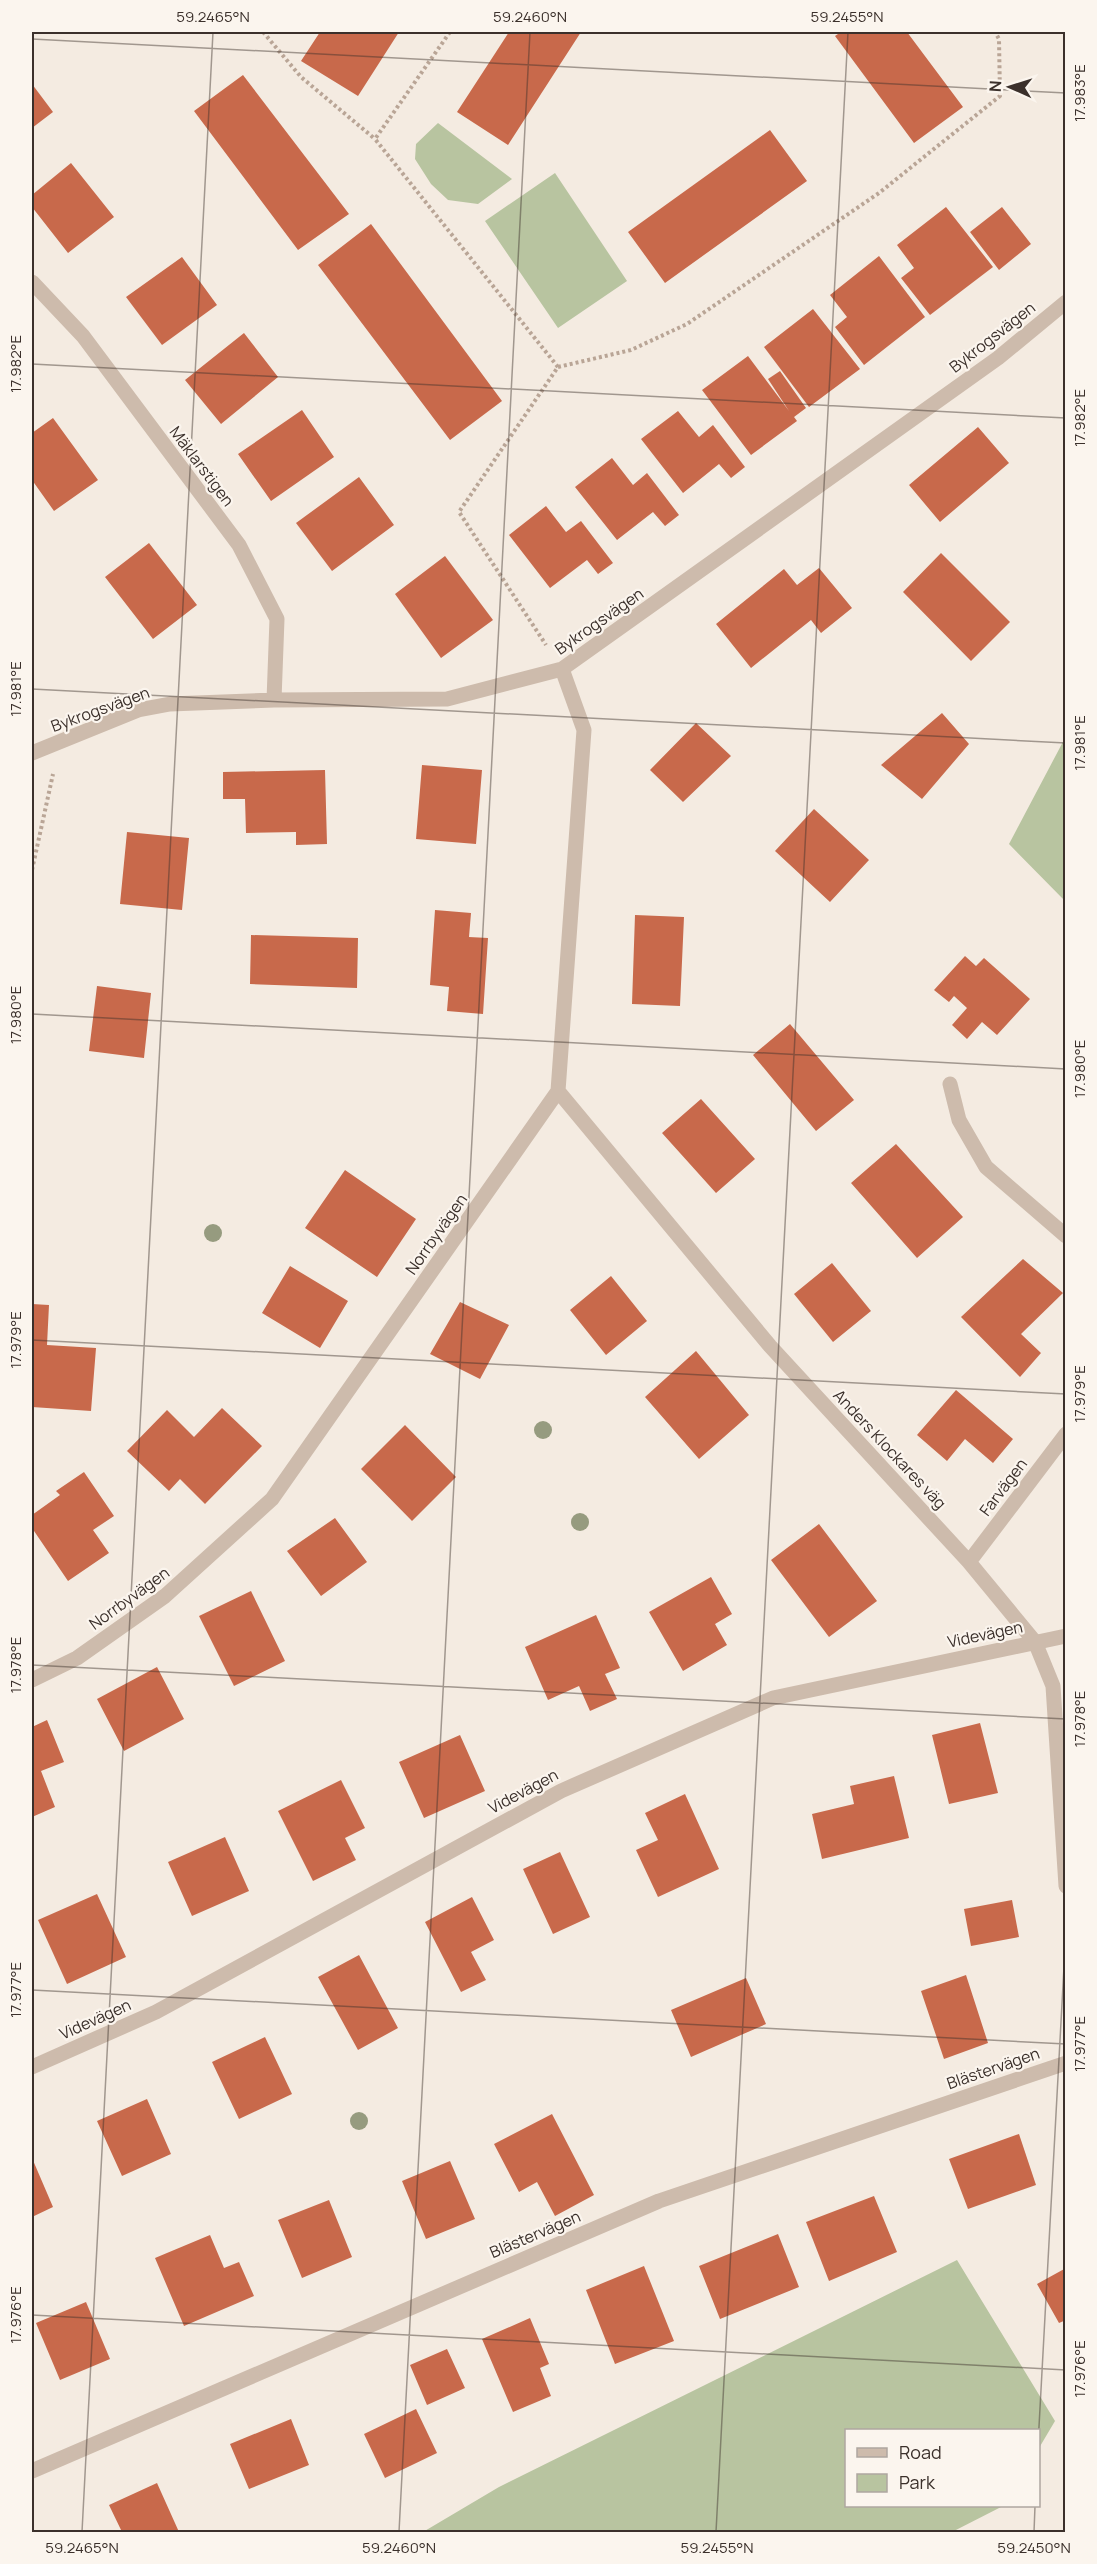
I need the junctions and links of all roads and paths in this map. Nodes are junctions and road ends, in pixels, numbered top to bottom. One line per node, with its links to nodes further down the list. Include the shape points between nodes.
1 (263, 32): 4 (path, via 301,77)
2 (450, 32): 4 (path)
3 (994, 32): 7 (path, via 999,39 1000,96 879,193 687,324 632,350)
4 (375, 139): 7 (path)
5 (32, 282): 9 (street, Mäklarstigen, via 83,336 239,545 277,619)
6 (1065, 302): 8 (street, Bykrogsvägen, via 998,358)
7 (558, 367): 8 (path, via 459,512)
8 (562, 669): 9 (street, Bykrogsvägen, via 447,699); 14 (street, via 584,730)
9 (274, 700): 10 (street, Bykrogsvägen, via 170,704 138,710)
10 (60, 741): 11 (street, Bykrogsvägen); 12 (path)
11 (32, 753)
12 (32, 870)
13 (950, 1084): 15 (street, via 959,1120 986,1167)
14 (558, 1091): 17 (street, Anders Klockares väg, via 770,1346); 20 (street, Norrbyvägen, via 272,1499 165,1596 77,1658)
15 (1065, 1236)
16 (1065, 1434): 17 (street, Farvägen)
17 (969, 1562): 19 (street, Anders Klockares väg)
18 (1065, 1636): 19 (street, Videvägen)
19 (1035, 1642): 21 (street, Anders Klockares väg, via 1053,1686); 23 (street, Videvägen, via 773,1698 561,1791 156,2012)
20 (32, 1680)
21 (1065, 1886)
22 (1065, 2063): 24 (street, Blästervägen, via 659,2201)
23 (32, 2067)
24 (32, 2471)

